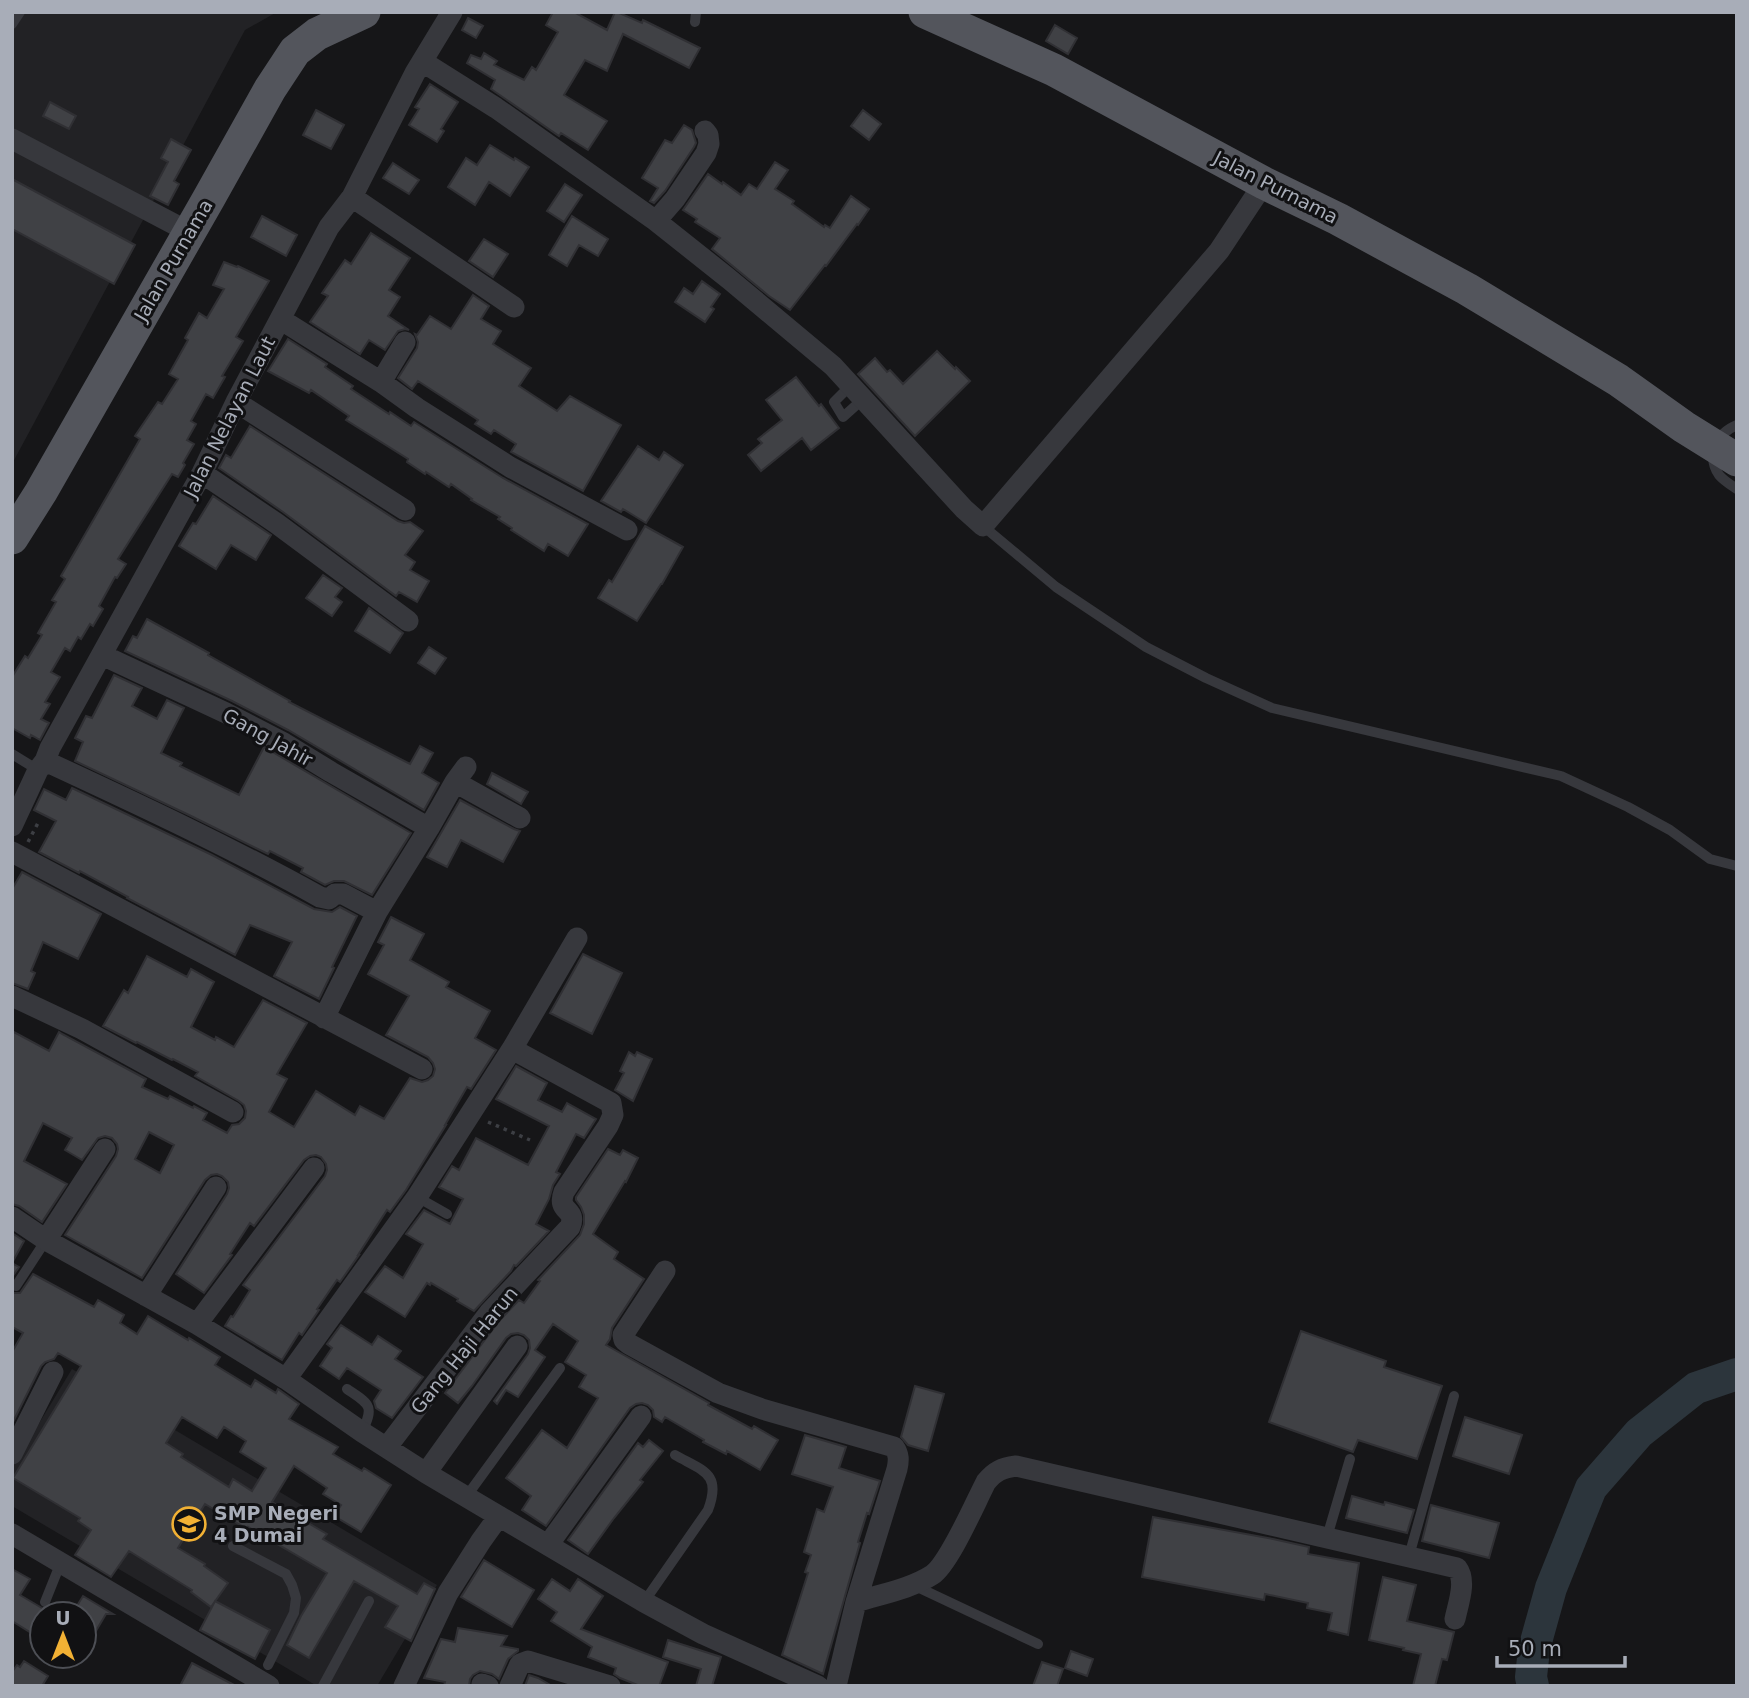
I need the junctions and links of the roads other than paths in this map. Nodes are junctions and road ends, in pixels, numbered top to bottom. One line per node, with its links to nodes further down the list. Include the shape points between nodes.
1 (20, 12): 5 (lane)
2 (364, 12): 12 (main road, Jalan Purnama, via 317,34 295,51)
3 (452, 12): 6 (street, Jalan Nelayan Laut)
4 (925, 12): 9 (main road, Jalan Purnama, via 1054,70)
5 (12, 24)
6 (423, 62): 10 (street, Jalan Nelayan Laut); 11 (street)
7 (705, 131): 11 (street, via 706,153)
8 (12, 139): 12 (street)
9 (1264, 183): 18 (main road, Jalan Purnama, via 1467,289 1618,380 1684,427); 22 (street, via 1219,251)
10 (352, 197): 13 (street); 14 (street, Jalan Nelayan Laut, via 329,227)
11 (656, 221): 22 (street, via 833,366)
12 (189, 232): 24 (main road, Jalan Purnama)
13 (514, 307)
14 (280, 319): 16 (street); 17 (street, Jalan Nelayan Laut)
15 (405, 342): 16 (street)
16 (381, 382): 23 (street, via 510,467)
17 (236, 402): 19 (street, Jalan Nelayan Laut); 21 (street)
18 (1731, 438): 20 (lane, via 1714,466 1721,478)
19 (202, 473): 25 (street); 26 (street, Jalan Nelayan Laut)
20 (1737, 489)
21 (405, 510)
22 (983, 526): 33 (lane, via 1056,587 1146,647 1272,708 1561,776 1670,830 1710,859)
23 (626, 530)
24 (12, 538)
25 (408, 621)
26 (102, 655): 28 (street, Jalan Nelayan Laut); 31 (street, Gang Jahir, via 282,742)
27 (12, 754): 28 (lane)
28 (42, 766): 30 (street, Jalan Nelayan Laut); 34 (street, via 137,803 320,897 343,894)
29 (520, 818): 31 (street, via 461,774)
30 (12, 826)
31 (429, 828): 34 (street)
32 (12, 852): 37 (street)
33 (1737, 866)
34 (377, 912): 37 (street)
35 (577, 938): 38 (street)
36 (12, 996): 40 (street)
37 (324, 1018): 39 (street)
38 (512, 1049): 44 (street); 60 (street, Gang Haji Harun, via 607,1100 613,1115 561,1199 571,1215 569,1227 489,1313)
39 (422, 1069)
40 (233, 1112)
41 (105, 1149): 47 (street)
42 (314, 1168): 51 (street)
43 (216, 1187): 50 (street)
44 (417, 1197): 45 (lane); 55 (street)
45 (447, 1214)
46 (12, 1217): 47 (street)
47 (46, 1240): 49 (lane); 50 (street)
48 (665, 1271): 77 (street, via 624,1335 629,1344 718,1392 898,1452 897,1469)
49 (16, 1286)
50 (146, 1296): 51 (street)
51 (197, 1324): 55 (street)
52 (517, 1346): 64 (street)
53 (559, 1368): 65 (lane)
54 (53, 1372): 61 (street)
55 (286, 1379): 59 (street)
56 (348, 1388): 59 (lane, via 369,1408)
57 (1454, 1396): 71 (lane)
58 (641, 1416): 69 (street)
59 (362, 1432): 60 (street)
60 (387, 1447): 64 (street)
61 (12, 1454)
62 (675, 1455): 76 (lane, via 707,1474 712,1498)
63 (1350, 1459): 68 (lane)
64 (426, 1473): 65 (street)
65 (467, 1497): 66 (street)
66 (499, 1516): 69 (street); 82 (street, via 448,1593)
67 (12, 1534): 72 (street)
68 (1328, 1537): 71 (street); 73 (street, via 1016,1466 1002,1468 986,1482 945,1562)
69 (548, 1545): 76 (street)
70 (233, 1546): 80 (lane, via 286,1574 296,1598)
71 (1409, 1556): 78 (street, via 1461,1572)
72 (61, 1562): 74 (lane); 80 (street)
73 (913, 1585): 77 (street); 79 (lane)
74 (46, 1600)
75 (369, 1601): 81 (lane)
76 (644, 1602): 85 (street)
77 (856, 1602): 86 (street)
78 (1455, 1619)
79 (1038, 1644)
80 (264, 1678)
81 (323, 1686)
82 (404, 1686)
83 (510, 1686): 84 (street, via 520,1664 528,1661)
84 (610, 1686)
85 (818, 1686)
86 (836, 1686)

